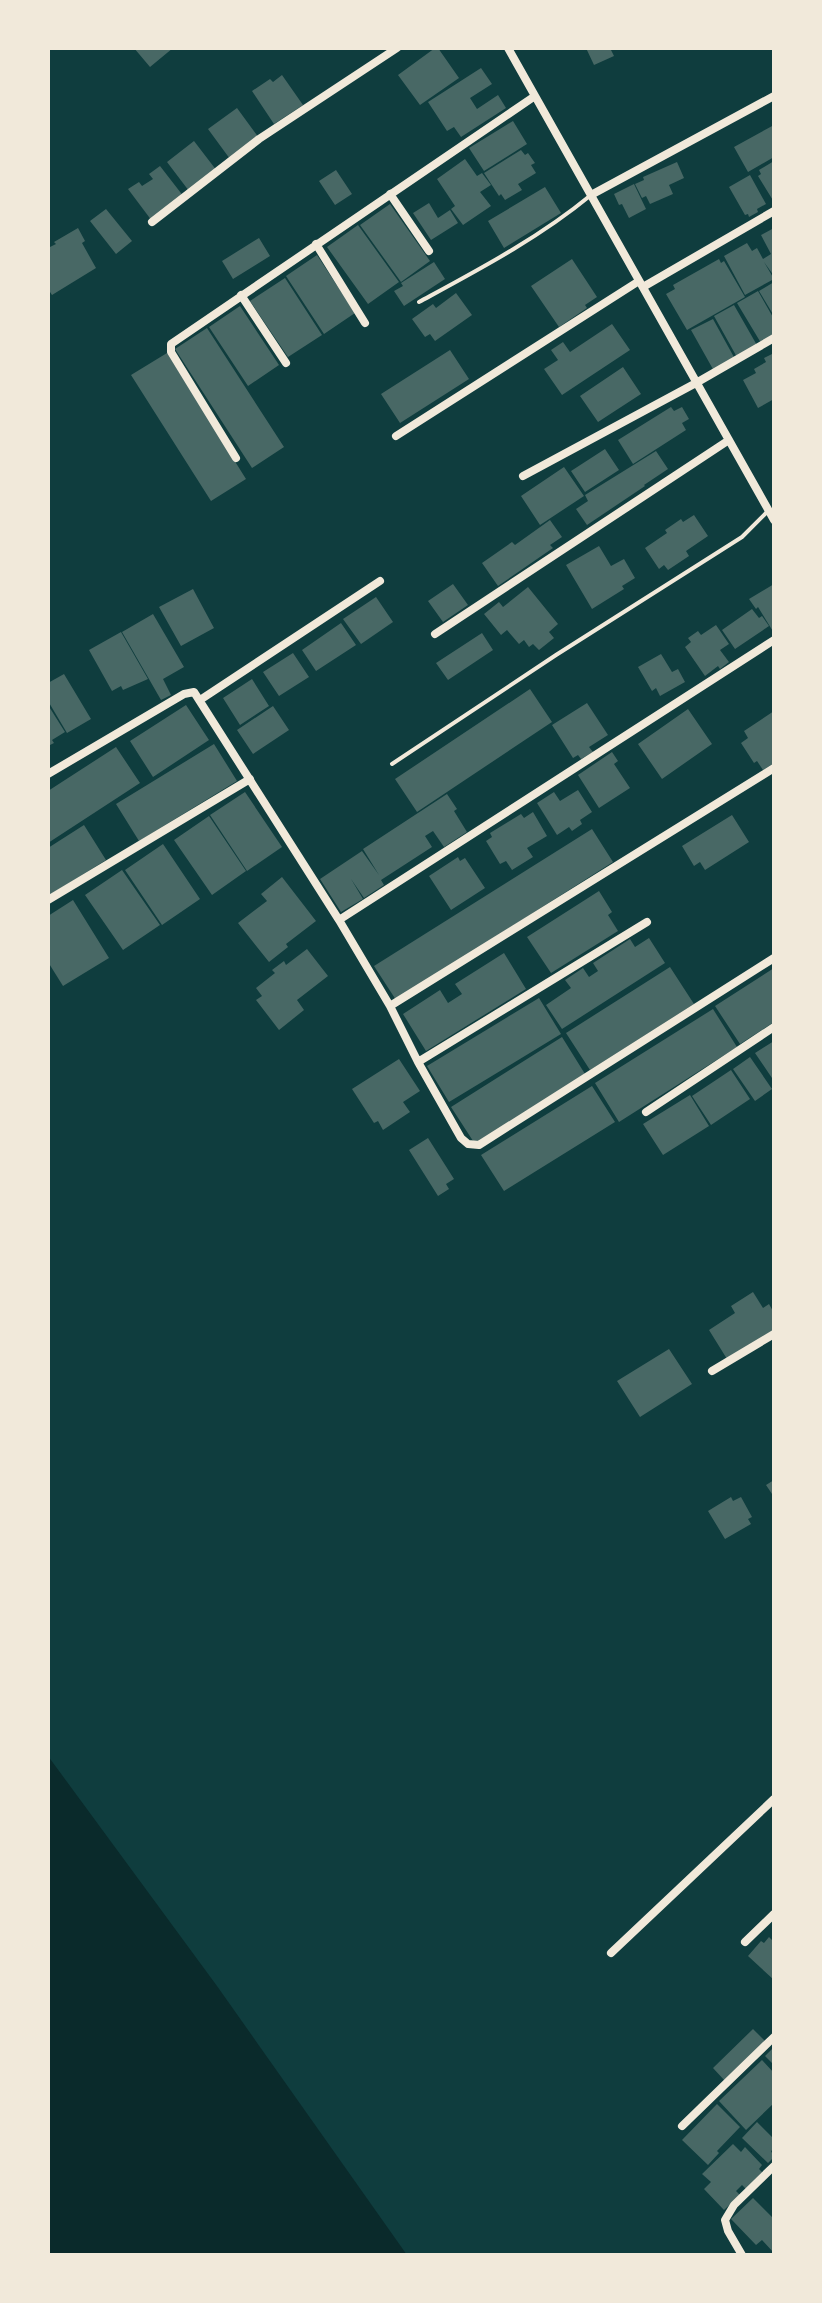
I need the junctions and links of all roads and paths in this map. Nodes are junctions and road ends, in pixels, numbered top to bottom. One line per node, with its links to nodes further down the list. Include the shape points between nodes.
1 (397, 48): 8 (street, via 259,139)
2 (508, 48): 3 (street)
3 (535, 96): 5 (street); 6 (street)
4 (774, 96): 6 (street)
5 (390, 194): 9 (street); 10 (street)
6 (591, 195): 11 (street); 13 (lane, via 563,218)
7 (774, 211): 11 (street)
8 (152, 222)
9 (316, 244): 12 (street); 14 (street)
10 (429, 251)
11 (641, 284): 17 (street); 18 (street)
12 (241, 295): 16 (street); 20 (street, via 171,344)
13 (419, 302)
14 (365, 323)
15 (774, 338): 17 (street)
16 (286, 363)
17 (696, 383): 19 (street); 21 (street)
18 (396, 436)
19 (729, 440): 22 (street); 25 (street)
20 (236, 458)
21 (523, 476)
22 (771, 509): 23 (street); 28 (lane, via 742,537)
23 (774, 520)
24 (380, 581): 27 (street)
25 (435, 634)
26 (774, 640): 33 (street)
27 (200, 700): 30 (street, via 194,692 184,694); 31 (street)
28 (392, 764)
29 (774, 768): 36 (street)
30 (48, 774)
31 (250, 779): 32 (street); 33 (street)
32 (48, 900)
33 (339, 920): 36 (street)
34 (647, 922): 38 (street)
35 (774, 958): 38 (street, via 479,1145 461,1138)
36 (390, 1006): 38 (street)
37 (774, 1027): 39 (street)
38 (418, 1062)
39 (646, 1112)
40 (774, 1334): 41 (street)
41 (712, 1371)
42 (774, 1799): 45 (street)
43 (774, 1914): 44 (street)
44 (745, 1942)
45 (611, 1953)
46 (774, 2037): 47 (street)
47 (682, 2126)
48 (774, 2166): 49 (street, via 725,2220)
49 (742, 2255)

